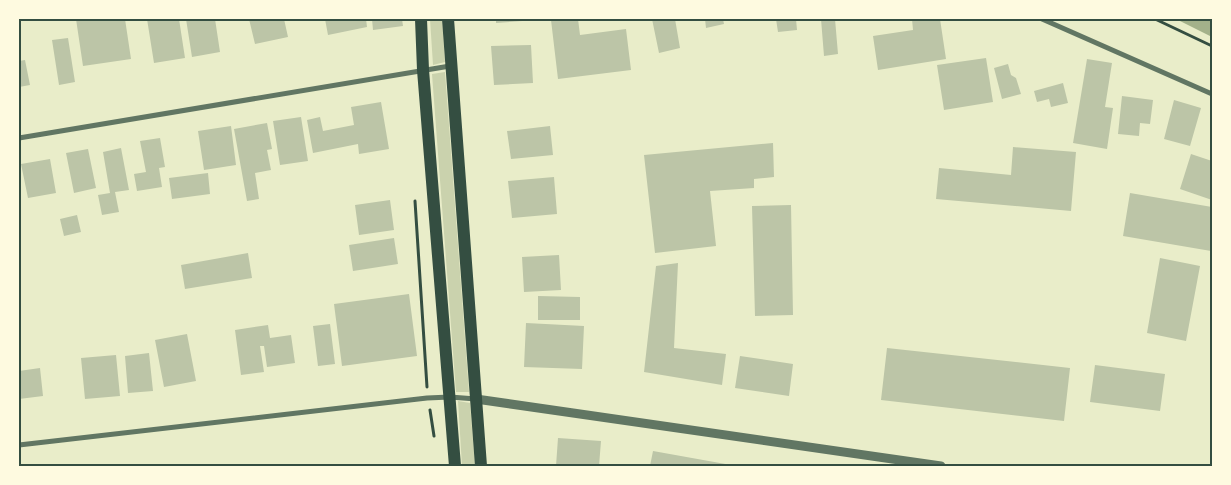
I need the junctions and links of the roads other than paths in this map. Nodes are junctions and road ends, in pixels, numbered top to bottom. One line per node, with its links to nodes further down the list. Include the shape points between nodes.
1 (421, 19): 5 (main road)
2 (448, 19): 4 (main road)
3 (1042, 19): 6 (street)
4 (451, 66): 5 (street); 9 (main road)
5 (423, 70): 7 (street); 8 (main road)
6 (1212, 94)
7 (19, 138)
8 (450, 396): 9 (street); 10 (street); 11 (main road)
9 (476, 399): 12 (main road); 13 (street)
10 (19, 445)
11 (455, 466)
12 (481, 466)
13 (941, 466)

